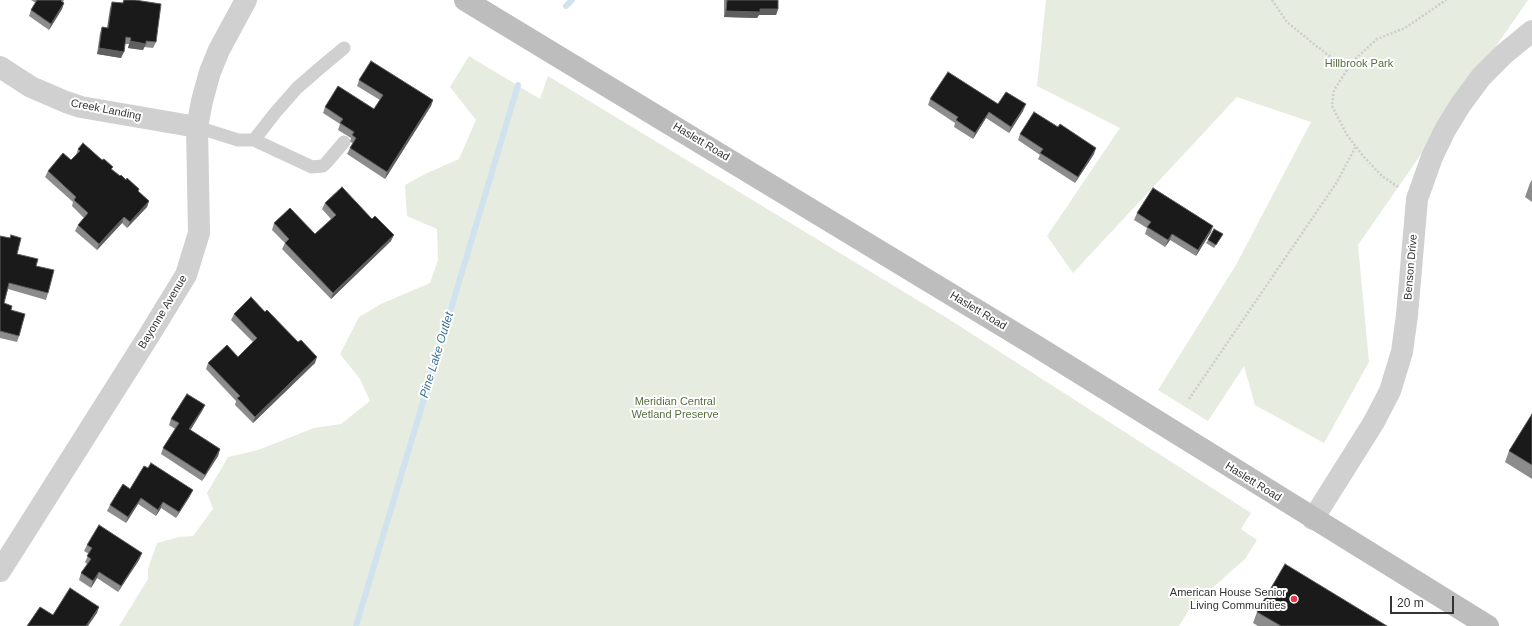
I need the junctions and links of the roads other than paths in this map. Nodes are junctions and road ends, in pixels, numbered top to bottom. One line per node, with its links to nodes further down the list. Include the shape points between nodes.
1 (246, 0): 6 (street, Bayonne Avenue, via 229,28 210,72)
2 (465, 0): 9 (main road, Haslett Road, via 1029,342)
3 (1532, 31): 9 (street, Benson Drive, via 1481,77 1445,130 1432,157 1417,199 1402,352 1390,391 1374,422)
4 (344, 48): 7 (lane, via 297,88)
5 (0, 67): 6 (street, Creek Landing, via 50,97 81,107)
6 (197, 127): 7 (lane, via 238,140); 10 (street, Bayonne Avenue, via 199,234 186,275)
7 (254, 140): 8 (lane, via 312,168 323,166)
8 (344, 142)
9 (1313, 519): 11 (main road, Haslett Road)
10 (0, 571)
11 (1488, 626)

